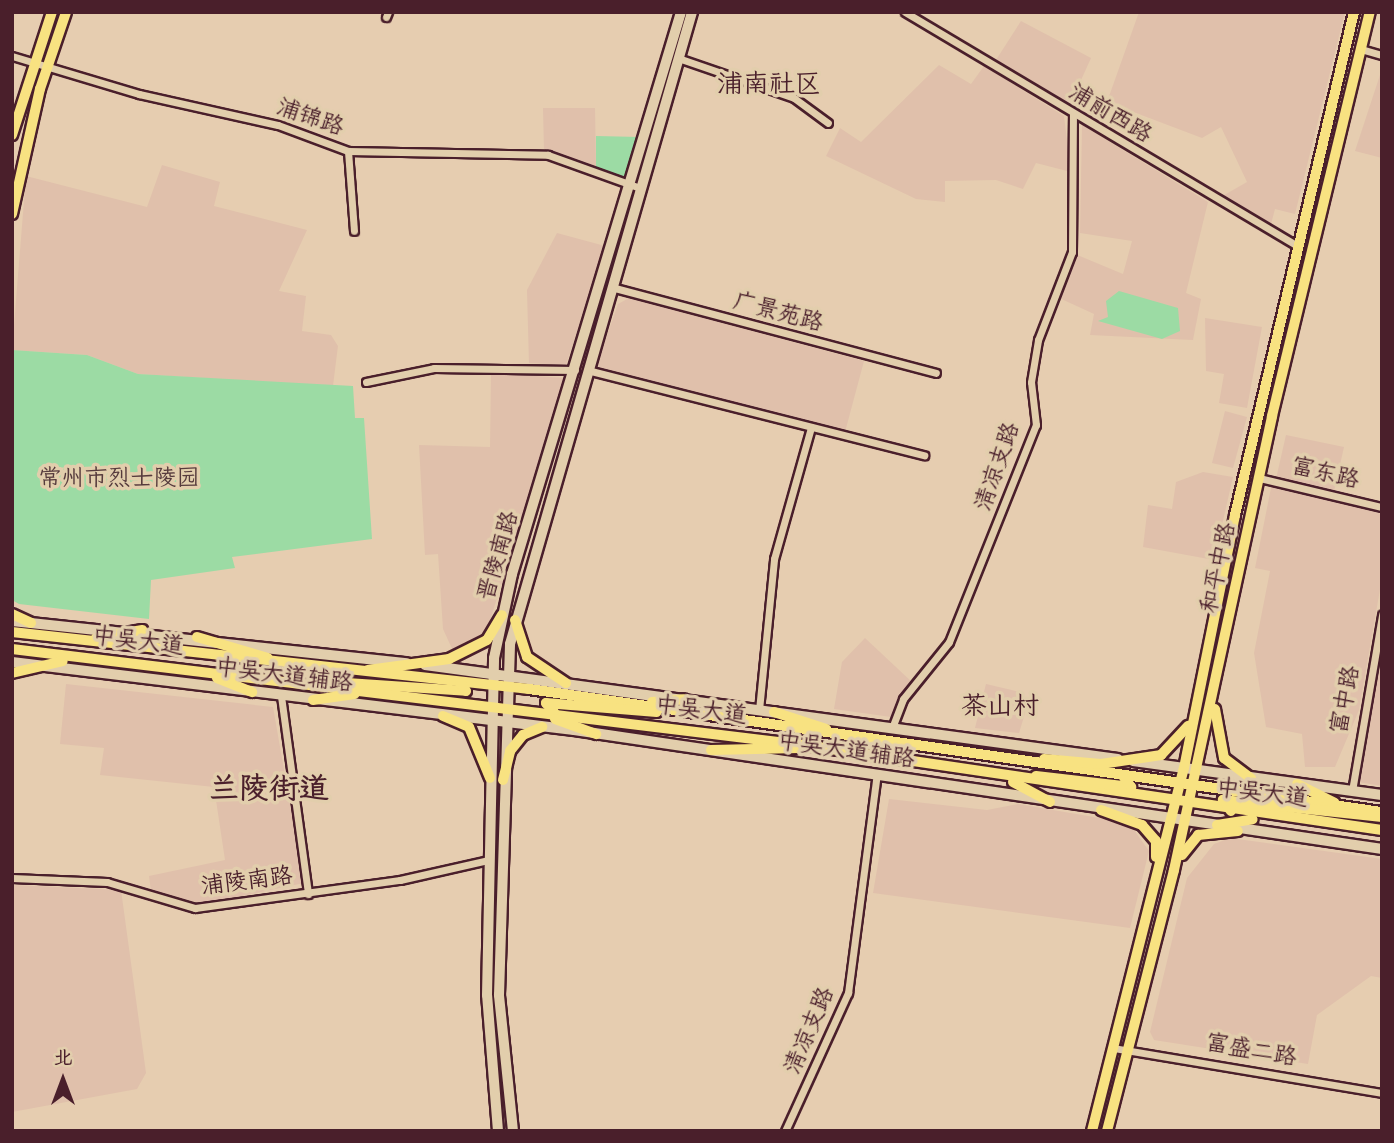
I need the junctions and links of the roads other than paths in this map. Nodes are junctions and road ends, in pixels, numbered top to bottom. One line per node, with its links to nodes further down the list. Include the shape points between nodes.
1 (52, 12): 12 (main road)
2 (66, 12): 13 (main road)
3 (681, 12): 18 (main road, 晋陵南路)
4 (692, 12): 11 (main road, 晋陵南路)
5 (905, 12): 14 (street, 浦前西路)
6 (1354, 12): 21 (main road, 和平中路)
7 (1370, 12): 8 (main road, 和平中路)
8 (1361, 49): 9 (street); 28 (main road, 和平中路)
9 (1382, 55)
10 (12, 56): 12 (street, 浦锦路)
11 (678, 58): 15 (street, via 794,98); 18 (main road, 晋陵南路)
12 (37, 60): 13 (street, 浦锦路); 16 (main road)
13 (49, 62): 17 (street, 浦锦路); 19 (main road)
14 (1073, 114): 21 (street, 浦前西路); 75 (street, 清凉支路, via 1072,252 1038,340 1031,383 1036,425 949,642 903,699)
15 (828, 122)
16 (12, 135)
17 (348, 151): 18 (street, 浦锦路, via 548,155); 20 (street)
18 (636, 187): 22 (main road, 晋陵南路); 23 (main road, 晋陵南路)
19 (12, 214)
20 (354, 231)
21 (1297, 246): 63 (main road, 和平中路)
22 (611, 287): 23 (main road, 晋陵南路); 24 (street, 广景苑路)
23 (581, 370): 25 (street, via 434,368); 26 (street); 31 (main road, 晋陵南路); 33 (main road, 晋陵南路)
24 (936, 373)
25 (366, 382)
26 (811, 427): 27 (street); 66 (street, via 774,559)
27 (924, 455)
28 (1259, 478): 29 (street, 富东路); 56 (main road, 和平中路)
29 (1382, 507)
30 (12, 614): 35 (main road)
31 (502, 615): 45 (main road, via 487,640); 49 (main road, 晋陵南路)
32 (1382, 615): 98 (street, 富中路)
33 (515, 620): 50 (main road, 晋陵南路); 52 (main road, via 527,657)
34 (12, 621): 35 (main road, 中吴大道辅路)
35 (31, 623): 36 (main road, 中吴大道辅路)
36 (142, 630): 38 (main road, 中吴大道辅路); 39 (main road)
37 (14, 633): 39 (main road, 中吴大道)
38 (197, 637): 43 (main road); 45 (main road, 中吴大道辅路)
39 (83, 640): 43 (main road, 中吴大道)
40 (14, 648): 41 (main road, 中吴大道)
41 (105, 660): 44 (main road); 46 (main road, 中吴大道)
42 (12, 662): 44 (main road, 中吴大道辅路)
43 (280, 663): 47 (main road, 中吴大道)
44 (34, 665): 48 (main road); 57 (main road, 中吴大道辅路)
45 (430, 666): 47 (main road); 49 (main road, 中吴大道辅路)
46 (177, 668): 53 (main road, 中吴大道); 57 (main road)
47 (360, 672): 51 (main road, 中吴大道)
48 (12, 673)
49 (493, 673): 50 (main road, 中吴大道辅路); 54 (main road, 晋陵南路)
50 (506, 675): 52 (main road, 中吴大道辅路); 55 (main road, 晋陵南路)
51 (460, 683): 53 (main road, via 466,691 358,680); 54 (main road, 中吴大道)
52 (566, 683): 60 (main road, 中吴大道辅路)
53 (305, 684): 58 (main road, 中吴大道)
54 (492, 686): 55 (main road, 中吴大道); 64 (main road, 晋陵南路)
55 (506, 687): 62 (main road, 中吴大道); 65 (main road, 晋陵南路)
56 (1215, 691): 87 (main road, 和平中路); 93 (main road, via 1215,739 1224,758)
57 (252, 692): 59 (main road, 中吴大道辅路)
58 (402, 695): 61 (main road); 64 (main road, 中吴大道)
59 (281, 696): 61 (main road, 中吴大道辅路); 118 (street)
60 (684, 699): 62 (main road); 66 (main road, 中吴大道辅路)
61 (313, 700): 71 (main road, 中吴大道辅路)
62 (636, 704): 67 (main road, 中吴大道)
63 (1198, 704): 82 (main road, via 1184,736 1161,755); 86 (main road, 和平中路)
64 (492, 706): 65 (main road, 中吴大道); 72 (main road, 晋陵南路)
65 (505, 708): 68 (main road, 中吴大道); 73 (main road, 晋陵南路)
66 (759, 710): 69 (main road, 中吴大道辅路)
67 (681, 711): 70 (main road, via 545,703); 77 (main road, 中吴大道)
68 (536, 712): 70 (main road, 中吴大道); 76 (main road)
69 (774, 712): 75 (main road, 中吴大道辅路); 77 (main road)
70 (558, 715): 79 (main road, 中吴大道)
71 (443, 716): 72 (main road, 中吴大道辅路); 92 (main road, via 469,727)
72 (491, 721): 73 (main road, 中吴大道辅路); 92 (main road, 晋陵南路)
73 (505, 723): 74 (main road, 中吴大道辅路); 94 (main road, 晋陵南路)
74 (542, 727): 76 (main road, 中吴大道辅路); 94 (main road, via 523,735 510,751)
75 (892, 728): 82 (main road, 中吴大道辅路)
76 (596, 734): 81 (main road, 中吴大道辅路)
77 (848, 737): 78 (main road, 中吴大道)
78 (886, 742): 79 (main road, via 892,751); 83 (main road, 中吴大道)
79 (779, 743): 80 (main road, 中吴大道)
80 (811, 746): 81 (main road); 85 (main road, 中吴大道)
81 (711, 750): 90 (main road, 中吴大道辅路)
82 (1118, 759): 83 (main road); 86 (main road, 中吴大道辅路)
83 (1019, 761): 84 (main road, 中吴大道)
84 (1056, 765): 85 (main road, via 929,758); 89 (main road, 中吴大道)
85 (938, 767): 88 (main road, 中吴大道)
86 (1184, 768): 87 (main road, 中吴大道辅路); 95 (main road, 和平中路)
87 (1197, 770): 93 (main road, 中吴大道辅路); 97 (main road, 和平中路)
88 (980, 773): 89 (main road, via 1131,787); 91 (main road, 中吴大道)
89 (1120, 774): 95 (main road, 中吴大道)
90 (877, 775): 100 (main road, 中吴大道辅路); 124 (street, 清凉支路, via 848,993)
91 (1005, 777): 100 (main road); 101 (main road, 中吴大道)
92 (490, 778): 114 (main road, 晋陵南路)
93 (1251, 778): 96 (main road, 中吴大道辅路)
94 (503, 780): 123 (main road, 晋陵南路, via 499,995)
95 (1180, 783): 97 (main road, 中吴大道); 101 (main road, 和平中路)
96 (1297, 784): 98 (main road, 中吴大道辅路); 103 (main road)
97 (1193, 785): 102 (main road, 和平中路); 103 (main road, 中吴大道)
98 (1352, 791): 99 (main road, 中吴大道辅路)
99 (1382, 795)
100 (1050, 802): 104 (main road, 中吴大道辅路)
101 (1175, 803): 102 (main road, 中吴大道); 108 (main road, 和平中路)
102 (1189, 806): 105 (main road, 中吴大道); 109 (main road, 和平中路)
103 (1340, 807): 106 (main road, 中吴大道)
104 (1101, 810): 108 (main road, 中吴大道辅路); 117 (main road, via 1142,825 1156,841)
105 (1233, 813): 106 (main road, via 1223,800); 107 (main road, 中吴大道)
106 (1382, 815)
107 (1265, 816): 110 (main road); 112 (main road, 中吴大道)
108 (1170, 820): 109 (main road, 中吴大道辅路); 117 (main road, 和平中路)
109 (1185, 822): 110 (main road, 中吴大道辅路); 115 (main road, 和平中路)
110 (1211, 827): 111 (main road, 中吴大道辅路)
111 (1238, 831): 113 (main road, 中吴大道辅路); 115 (main road, via 1198,835)
112 (1382, 831)
113 (1382, 849)
114 (488, 860): 118 (street, 浦陵南路); 122 (main road, 晋陵南路, via 487,995)
115 (1174, 870): 120 (main road, 和平中路)
116 (12, 878): 118 (street, 浦陵南路, via 107,882 182,908)
117 (1152, 891): 119 (main road, 和平中路)
118 (308, 894)
119 (1113, 1048): 120 (street, 富盛二路); 125 (main road, 和平中路)
120 (1128, 1050): 121 (street, 富盛二路); 126 (main road, 和平中路)
121 (1382, 1093)
122 (498, 1131)
123 (513, 1131)
124 (785, 1131)
125 (1093, 1131)
126 (1107, 1131)

